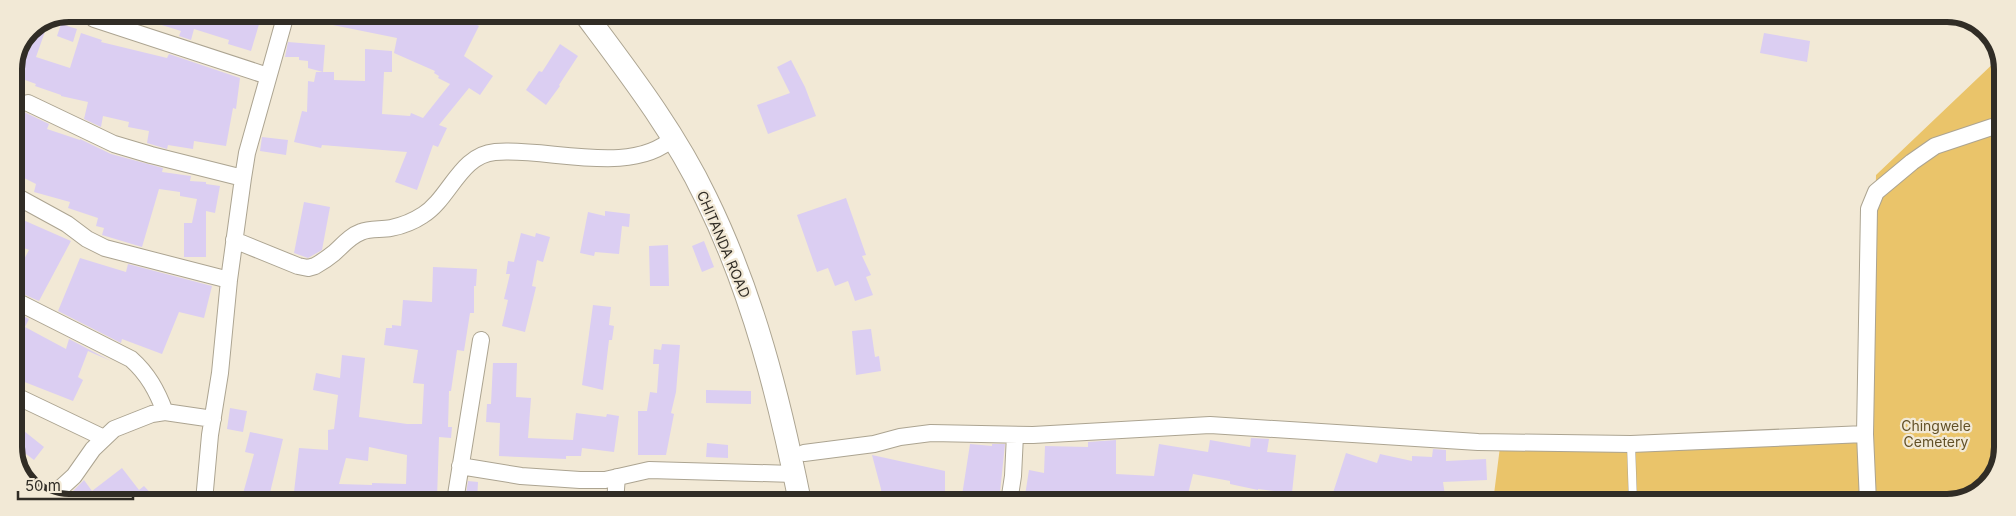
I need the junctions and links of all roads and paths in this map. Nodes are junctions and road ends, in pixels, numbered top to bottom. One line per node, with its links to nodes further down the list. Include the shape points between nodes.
1 (103, 22): 4 (street)
2 (284, 22): 4 (street)
3 (591, 22): 7 (street, CHITANDA ROAD, via 651,102)
4 (268, 76): 8 (street)
5 (28, 103): 8 (street, via 114,144)
6 (1993, 127): 17 (street, via 1936,146 1876,192 1869,209)
7 (673, 138): 10 (street, via 648,153 622,157 579,158 509,152 482,154 464,168 423,215 391,228 354,235 308,268); 23 (street, CHITANDA ROAD, via 706,197 740,275 763,346)
8 (243, 178): 10 (street)
9 (22, 200): 11 (street, via 104,248)
10 (234, 240): 11 (street)
11 (229, 280): 16 (street)
12 (23, 304): 15 (street, via 131,359 158,392)
13 (480, 340): 22 (street)
14 (23, 399): 19 (street)
15 (165, 412): 16 (street); 19 (street, via 114,429)
16 (213, 419): 26 (street)
17 (1865, 434): 20 (street); 32 (street)
18 (1015, 435): 20 (street, via 1210,425 1478,442); 21 (street, via 931,433); 30 (street)
19 (104, 438): 25 (street, via 74,476)
20 (1631, 444): 31 (lane)
21 (804, 453)
22 (460, 466): 24 (street, via 531,476 605,480); 27 (street)
23 (794, 474): 24 (street, via 649,470); 29 (street, CHITANDA ROAD)
24 (617, 477): 28 (street)
25 (57, 492)
26 (205, 494)
27 (456, 494)
28 (616, 494)
29 (798, 494)
30 (1010, 494)
31 (1633, 494)
32 (1868, 494)

